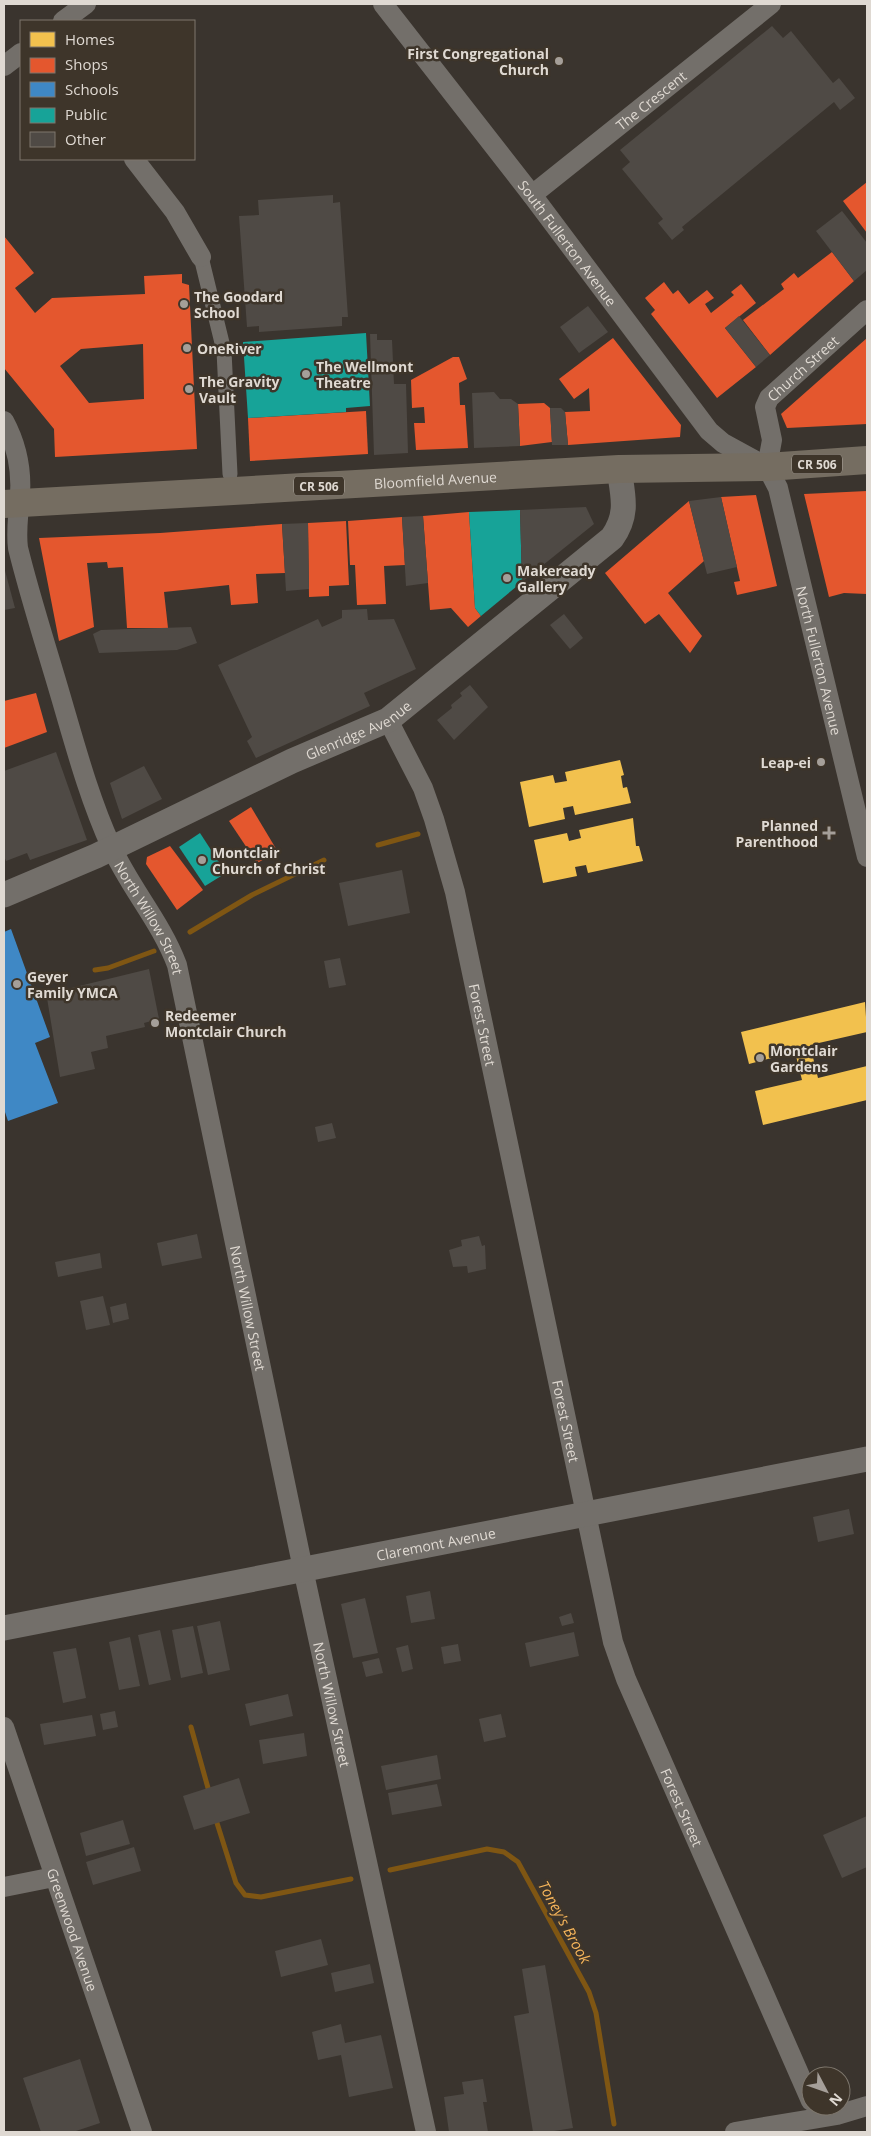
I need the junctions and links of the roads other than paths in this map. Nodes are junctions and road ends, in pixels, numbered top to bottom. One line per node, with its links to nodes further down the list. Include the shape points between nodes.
1 (86, 4): 4 (street)
2 (383, 4): 8 (street, South Fullerton Avenue)
3 (771, 4): 8 (street, The Crescent)
4 (64, 20)
5 (20, 54): 6 (street)
6 (4, 66)
7 (135, 160): 9 (street, via 175,212)
8 (532, 195): 13 (street, South Fullerton Avenue, via 709,431)
9 (201, 257): 15 (street, via 224,351)
10 (867, 310): 13 (street, Church Street, via 769,398 765,407 772,440)
11 (4, 421): 16 (street, North Willow Street, via 18,453)
12 (867, 460): 13 (main road, Bloomfield Avenue / CR 506)
13 (767, 467): 14 (main road, Bloomfield Avenue / CR 506); 19 (street, North Fullerton Avenue, via 778,488)
14 (619, 469): 16 (main road, Bloomfield Avenue / CR 506); 17 (street, Glenridge Avenue, via 624,513 612,538)
15 (230, 474)
16 (12, 504): 18 (street, North Willow Street, via 21,561 72,734)
17 (388, 720): 18 (street, Glenridge Avenue, via 292,761); 22 (street, Forest Street, via 423,788 454,892)
18 (112, 848): 20 (street, Glenridge Avenue); 23 (street, North Willow Street, via 166,938 177,965)
19 (867, 857)
20 (4, 895)
21 (867, 1459): 22 (street, Claremont Avenue)
22 (587, 1513): 23 (street, Claremont Avenue); 28 (street, Forest Street, via 613,1642 626,1679)
23 (303, 1569): 24 (street, Claremont Avenue); 33 (street, North Willow Street)
24 (4, 1628)
25 (4, 1727): 26 (street, Greenwood Avenue)
26 (54, 1877): 27 (street); 32 (street, Greenwood Avenue)
27 (4, 1887)
28 (801, 2081)
29 (867, 2106): 30 (street)
30 (851, 2109)
31 (811, 2116): 34 (street)
32 (142, 2132)
33 (426, 2132)
34 (735, 2132)

